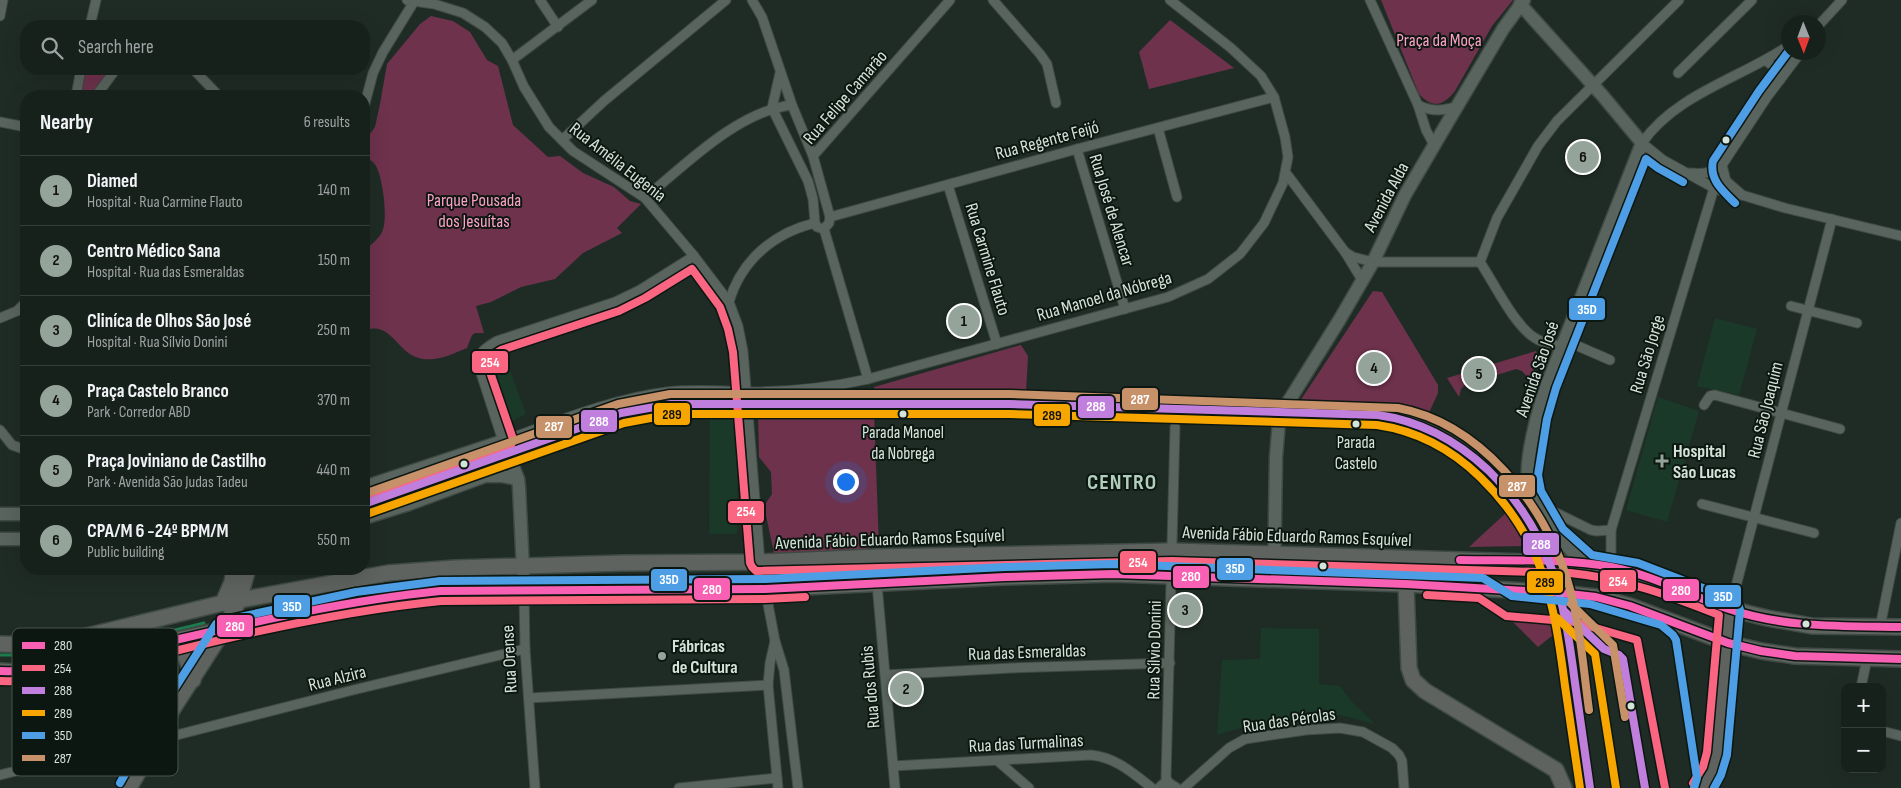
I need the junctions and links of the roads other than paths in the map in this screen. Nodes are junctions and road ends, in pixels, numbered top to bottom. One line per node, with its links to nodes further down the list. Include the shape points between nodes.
1 (3, 0): 16 (street)
2 (96, 0): 18 (street)
3 (540, 0): 19 (street)
4 (592, 0): 19 (street)
5 (726, 0): 44 (street)
6 (752, 0): 24 (street, via 762,16)
7 (950, 0): 48 (street, Rua Felipe Camarão)
8 (993, 0): 36 (street, via 1040,54 1046,64)
9 (1170, 0): 35 (street, Rua Manoel da Nóbrega, via 1231,48 1261,76)
10 (1370, 0): 38 (street)
11 (1679, 0): 30 (street)
12 (1752, 0): 25 (street)
13 (1842, 0): 17 (street)
14 (412, 1): 21 (street, Rua Amélia Eugenia, via 463,13 485,26 502,43); 34 (street, via 383,52)
15 (1522, 2): 30 (main road); 39 (main road, Avenida Alda)
16 (0, 16)
17 (1826, 18)
18 (91, 20)
19 (558, 27): 21 (street)
20 (1781, 50): 22 (street, Avenida São José)
21 (512, 60): 44 (street, Rua Amélia Eugenia, via 524,87 549,127)
22 (1765, 60): 29 (street, via 1777,69); 45 (street, Avenida São José, via 1690,100 1662,120)
23 (1795, 60): 29 (street)
24 (780, 73): 37 (street); 40 (street)
25 (1678, 73)
26 (80, 75): 31 (street)
27 (112, 75): 32 (street)
28 (199, 75): 33 (street)
29 (1780, 80): 50 (street)
30 (1592, 86): 45 (main road); 66 (street, via 1557,121 1538,146 1497,218)
31 (77, 90)
32 (100, 90)
33 (213, 90)
34 (369, 90)
35 (1274, 97): 43 (street, Rua Regente Feijó); 51 (street, Rua Manoel da Nóbrega, via 1285,137)
36 (1056, 103)
37 (792, 105): 40 (street); 48 (street)
38 (1418, 105): 39 (street, via 1437,111); 46 (street)
39 (1458, 106): 46 (main road, Avenida Alda)
40 (772, 108): 49 (street, Rua Felipe Camarão); 57 (street, via 737,124)
41 (0, 122): 42 (street)
42 (20, 126)
43 (1158, 128): 47 (street, Rua Regente Feijó); 56 (street)
44 (562, 140): 57 (street, Rua Amélia Eugenia, via 573,151)
45 (1642, 143): 52 (street, via 1663,160); 75 (main road, Avenida São José)
46 (1434, 145): 65 (main road, Avenida Alda, via 1405,195)
47 (1077, 149): 53 (street, Rua Regente Feijó); 71 (street, Rua José de Alencar)
48 (813, 156): 49 (street); 58 (street, Rua Felipe Camarão)
49 (797, 160): 60 (street, Rua Felipe Camarão, via 810,189)
50 (1722, 165): 52 (street, via 1707,174); 55 (street, via 1726,181)
51 (1286, 172): 63 (street); 71 (street, Rua Manoel da Nóbrega, via 1264,223 1240,254 1208,279 1168,297)
52 (1688, 173): 54 (street)
53 (948, 185): 58 (street, Rua Regente Feijó); 76 (street, Rua Carmine Flauto)
54 (1714, 188): 55 (street); 98 (street, Rua São Jorge)
55 (1742, 195): 59 (street)
56 (1177, 197)
57 (644, 198): 64 (street, Rua Amélia Eugenia)
58 (830, 217): 61 (street)
59 (1832, 219): 62 (street); 72 (street, Rua São Joaquim)
60 (815, 223): 61 (street); 68 (street, via 782,236 760,251 738,280)
61 (824, 229): 78 (street)
62 (1901, 236)
63 (1345, 252): 65 (street); 67 (street)
64 (694, 256): 68 (street, Rua Amélia Eugenia); 87 (street, via 615,302 498,341 482,350 479,360 481,378)
65 (1373, 262): 66 (street); 67 (main road, Avenida Alda)
66 (1480, 262): 75 (street, via 1523,328 1545,343)
67 (1362, 280): 82 (main road, Avenida Alda)
68 (729, 302): 79 (street, Rua Amélia Eugenia, via 743,351)
69 (1791, 306): 72 (street)
70 (20, 308): 73 (street)
71 (1125, 309): 76 (street, Rua Manoel da Nóbrega)
72 (1808, 310): 74 (street); 83 (street, Rua São Joaquim)
73 (0, 318)
74 (1857, 323)
75 (1562, 343): 77 (street); 91 (main road, Avenida São José, via 1541,401 1529,461 1528,485)
76 (997, 344): 78 (street, Rua Manoel da Nóbrega)
77 (1610, 360)
78 (868, 379): 79 (street, Rua Manoel da Nóbrega, via 838,386)
79 (747, 392): 80 (street, Rua Amélia Eugenia); 87 (street, Rua Manoel da Nóbrega, via 670,392 643,396 615,403)
80 (748, 402): 82 (street, via 1010,404); 87 (street, via 671,404 638,409); 105 (street, Rua Amélia Eugenia)
81 (1704, 405): 83 (street, via 1710,396 1715,395)
82 (1282, 412): 103 (main road, via 1276,457); 106 (street, via 1392,417 1417,423 1443,435 1473,457 1502,485 1531,525)
83 (1781, 414): 85 (street); 96 (street, Rua São Joaquim)
84 (1175, 427): 102 (street, Rua Sílvio Donini)
85 (1840, 429)
86 (0, 430): 88 (street, via 12,445)
87 (505, 447): 89 (main road, Rua Orense); 90 (main road)
88 (20, 448)
89 (518, 479): 95 (main road, via 485,476); 108 (main road, Rua Orense)
90 (370, 485)
91 (1536, 504): 98 (street, via 1591,530); 107 (main road, Avenida São José, via 1555,535)
92 (1702, 504): 96 (street)
93 (0, 514): 94 (main road)
94 (20, 514)
95 (370, 516)
96 (1754, 516): 99 (street); 121 (street, Rua São Joaquim)
97 (1901, 524): 122 (street)
98 (1611, 530): 109 (street, Rua São Jorge)
99 (1814, 533)
100 (0, 539): 101 (main road)
101 (20, 539)
102 (1172, 551): 103 (main road, Avenida Fábio Eduardo Ramos Esquível); 104 (main road, Avenida Fábio Eduardo Ramos Esquível); 112 (street, Rua Sílvio Donini)
103 (1274, 554): 106 (main road, Avenida Fábio Eduardo Ramos Esquível); 113 (main road)
104 (953, 555): 105 (main road, Avenida Fábio Eduardo Ramos Esquível); 114 (main road, via 936,566 884,572 878,578)
105 (760, 562): 108 (main road, Avenida Fábio Eduardo Ramos Esquível); 116 (street, Rua Amélia Eugenia)
106 (1550, 562): 107 (main road, Avenida Fábio Eduardo Ramos Esquível)
107 (1588, 564): 109 (main road, Avenida Fábio Eduardo Ramos Esquível)
108 (522, 565): 117 (main road, Rua Orense); 118 (main road, Avenida Fábio Eduardo Ramos Esquível, via 388,573)
109 (1611, 567): 121 (main road, Avenida Fábio Eduardo Ramos Esquível, via 1649,577)
110 (233, 575): 119 (main road)
111 (246, 575): 118 (main road)
112 (1171, 576): 113 (main road); 114 (main road, via 1093,574); 133 (street, Rua Sílvio Donini)
113 (1274, 579): 115 (main road)
114 (878, 584): 116 (main road); 134 (street, Rua dos Rubis)
115 (1406, 584): 128 (main road, via 1596,597 1630,606); 163 (main road, via 1409,668 1414,680 1425,691 1556,770)
116 (766, 588): 117 (main road); 127 (street, Rua Amélia Eugenia)
117 (524, 592): 125 (main road, via 405,594); 130 (street, Rua Orense)
118 (239, 600): 119 (main road, Avenida Fábio Eduardo Ramos Esquível); 125 (main road)
119 (223, 603): 120 (main road, Avenida Fábio Eduardo Ramos Esquível)
120 (207, 606): 124 (main road, Avenida Fábio Eduardo Ramos Esquível); 125 (main road, via 218,616)
121 (1730, 609): 122 (main road, Avenida Fábio Eduardo Ramos Esquível, via 1812,626); 128 (main road)
122 (1880, 627): 123 (main road, Avenida Fábio Eduardo Ramos Esquível)
123 (1901, 627)
124 (118, 628)
125 (223, 631): 126 (main road); 135 (main road)
126 (178, 640)
127 (775, 641): 137 (street); 140 (street, via 783,663)
128 (1728, 643): 131 (main road, via 1795,656); 164 (main road, via 1716,754 1712,771)
129 (178, 646): 135 (main road, via 188,661)
130 (525, 649): 138 (street, Rua Orense); 144 (street, Rua Alzira, via 353,690)
131 (1867, 659): 132 (main road); 136 (street)
132 (1901, 659)
133 (1170, 663): 134 (street, Rua das Esmeraldas); 150 (street, Rua Sílvio Donini, via 1166,778)
134 (885, 675): 146 (street, Rua dos Rubis)
135 (193, 680): 139 (main road)
136 (1862, 683)
137 (768, 685): 138 (street); 141 (street)
138 (529, 698): 153 (street, Rua Orense)
139 (178, 701)
140 (789, 702): 141 (street); 156 (street)
141 (771, 704): 149 (street)
142 (1886, 732): 143 (street)
143 (1901, 736)
144 (178, 737)
145 (998, 761): 146 (street, Rua das Turmalinas); 158 (street); 159 (street, Rua das Turmalinas, via 1104,756)
146 (892, 766): 157 (street, Rua dos Rubis)
147 (125, 776): 151 (main road)
148 (135, 776): 152 (main road)
149 (777, 778): 154 (street); 155 (street)
150 (1173, 785): 160 (street, via 1163,784)
151 (118, 788)
152 (129, 788)
153 (535, 788)
154 (684, 788)
155 (778, 788)
156 (798, 788)
157 (895, 788)
158 (1029, 788)
159 (1152, 788)
160 (1159, 788)
161 (1184, 788): 162 (street, Rua das Pérolas, via 1236,743 1256,737 1340,728 1363,732 1382,741 1399,755)
162 (1404, 788)
163 (1564, 788)
164 (1702, 788)

